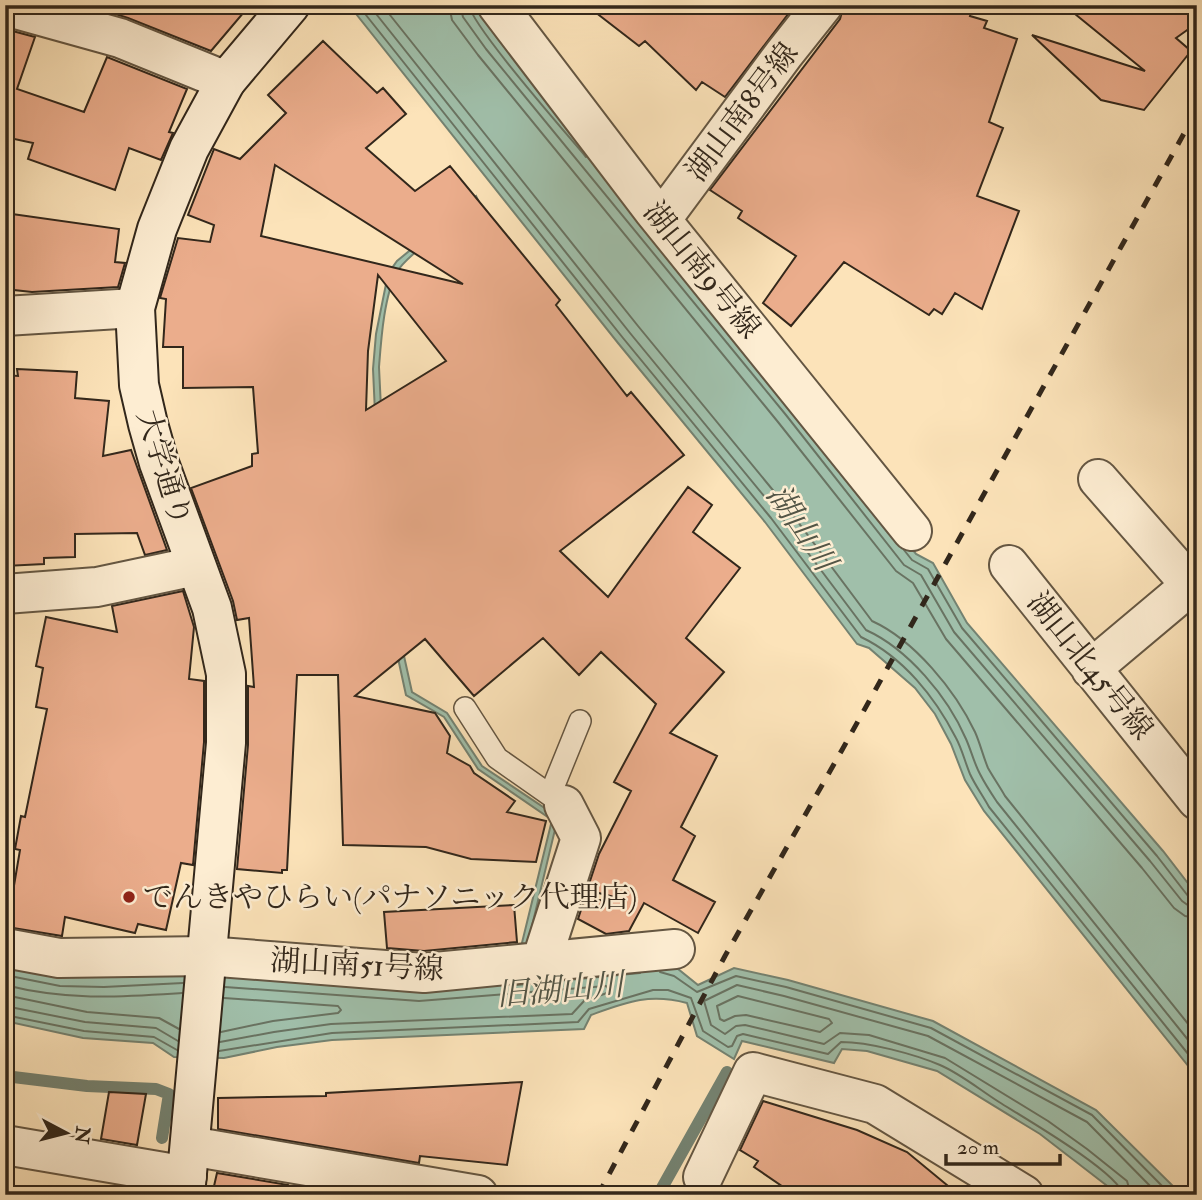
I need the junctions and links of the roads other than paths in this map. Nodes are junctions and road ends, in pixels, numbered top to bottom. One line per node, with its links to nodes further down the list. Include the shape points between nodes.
1 (290, 5): 5 (street, 大学通り)
2 (497, 5): 6 (street, 湖山南9号線)
3 (823, 5): 6 (street, 湖山南8号線)
4 (5, 6): 5 (street, via 120,38)
5 (226, 81): 7 (street, 大学通り, via 189,149 156,229)
6 (661, 220): 10 (street, 湖山南9号線)
7 (135, 308): 8 (street); 12 (street, 大学通り, via 139,385 148,424)
8 (5, 316)
9 (1098, 479): 13 (street)
10 (912, 531)
11 (1009, 565): 15 (street, 湖山北45号線)
12 (196, 566): 14 (street, via 97,587); 22 (street, 大学通り, via 212,608 226,674 226,743)
13 (1193, 582): 15 (street)
14 (5, 594)
15 (1091, 668): 19 (street, 湖山北45号線)
16 (465, 708): 18 (lane, via 497,758)
17 (580, 721): 18 (lane)
18 (557, 800): 23 (street, via 581,838)
19 (1197, 800)
20 (5, 948): 22 (street, 湖山南51号線, via 59,958)
21 (675, 949): 23 (street, 湖山南51号線)
22 (206, 961): 23 (street, 湖山南51号線, via 424,973); 25 (street, 大学通り)
23 (541, 962)
24 (5, 1145): 25 (street)
25 (187, 1172): 27 (street)
26 (707, 1189): 28 (street, via 753,1072 875,1104)
27 (478, 1195)
28 (1024, 1195)

